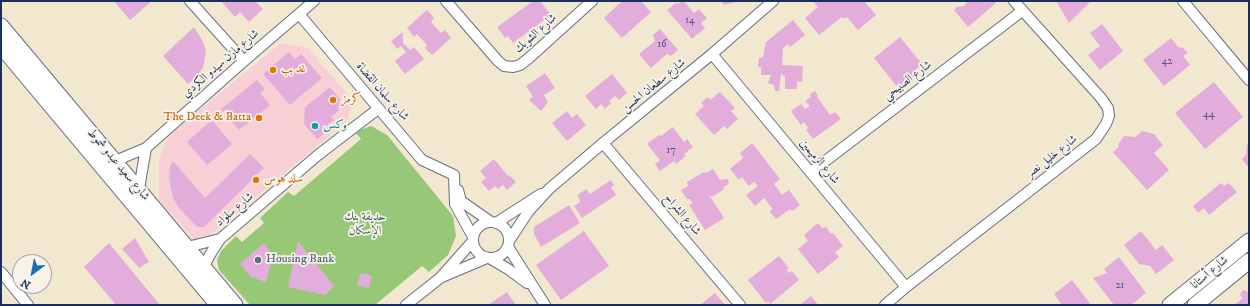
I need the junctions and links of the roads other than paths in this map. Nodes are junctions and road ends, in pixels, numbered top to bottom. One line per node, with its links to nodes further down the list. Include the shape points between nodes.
1 (190, 1): 13 (street)
2 (314, 1): 9 (street, شارع مازن سيدو الكردي)
3 (446, 1): 4 (street, شارع الشوبك, via 498,61 504,66 513,67 529,58)
4 (592, 1)
5 (773, 1): 12 (street, شارع سطعان الحسن)
6 (1014, 1): 8 (street, شارع خليل نصر)
7 (1183, 1): 14 (street)
8 (1022, 11): 19 (street, شارع الصبيحي); 34 (street, شارع خليل نصر, via 1101,98 1108,108 1106,124 1096,139)
9 (299, 14): 13 (street, شارع مازن سيدو الكردي); 15 (street, شارع سلمان القضاة)
10 (1, 26): 18 (main road, شارع سعيد عبدو شموط)
11 (1, 46): 37 (main road, شارع سعيد عبدو شموط)
12 (712, 54): 16 (street, شارع سطعان الحسن); 19 (street, شارع الرميمين)
13 (244, 61): 17 (street, شارع مازن سيدو الكردي)
14 (1249, 80)
15 (378, 109): 20 (street, شارع سلمان القضاة, via 422,160); 24 (street, شارع سلواد, via 323,151)
16 (604, 143): 22 (street, شارع سطعان الحسن); 41 (street, شارع الشراح)
17 (146, 148): 18 (street, شارع مازن سيدو الكردي); 21 (street)
18 (115, 162): 21 (main road, شارع سعيد عبدو شموط)
19 (811, 172): 34 (street, شارع الرميمين)
20 (454, 175): 23 (street, via 461,201); 25 (street, via 455,204)
21 (139, 189): 28 (main road, شارع سعيد عبدو شموط)
22 (550, 189): 23 (street, شارع سطعان الحسن); 27 (street, شارع سطعان الحسن, via 524,217)
23 (493, 223): 25 (street, via 479,226); 27 (street, via 505,230)
24 (220, 239): 28 (street, شارع سلواد); 31 (street, شارع سلواد)
25 (472, 239): 29 (street, via 477,252); 33 (street)
26 (1249, 241): 43 (main road, شارع أستانا)
27 (508, 244): 29 (street, via 501,255); 35 (street)
28 (187, 247): 31 (main road, شارع سعيد عبدو شموط)
29 (489, 258): 33 (street); 35 (street)
30 (1249, 261): 44 (main road, شارع أستانا)
31 (203, 268): 38 (main road, شارع سعيد عبدو شموط)
32 (1, 272): 36 (street)
33 (440, 278): 39 (street)
34 (906, 287): 42 (street, شارع خليل نصر)
35 (533, 288): 40 (street)
36 (28, 305)
37 (218, 305)
38 (235, 305)
39 (406, 305)
40 (545, 305)
41 (740, 305)
42 (885, 305)
43 (1170, 305)
44 (1196, 305)

